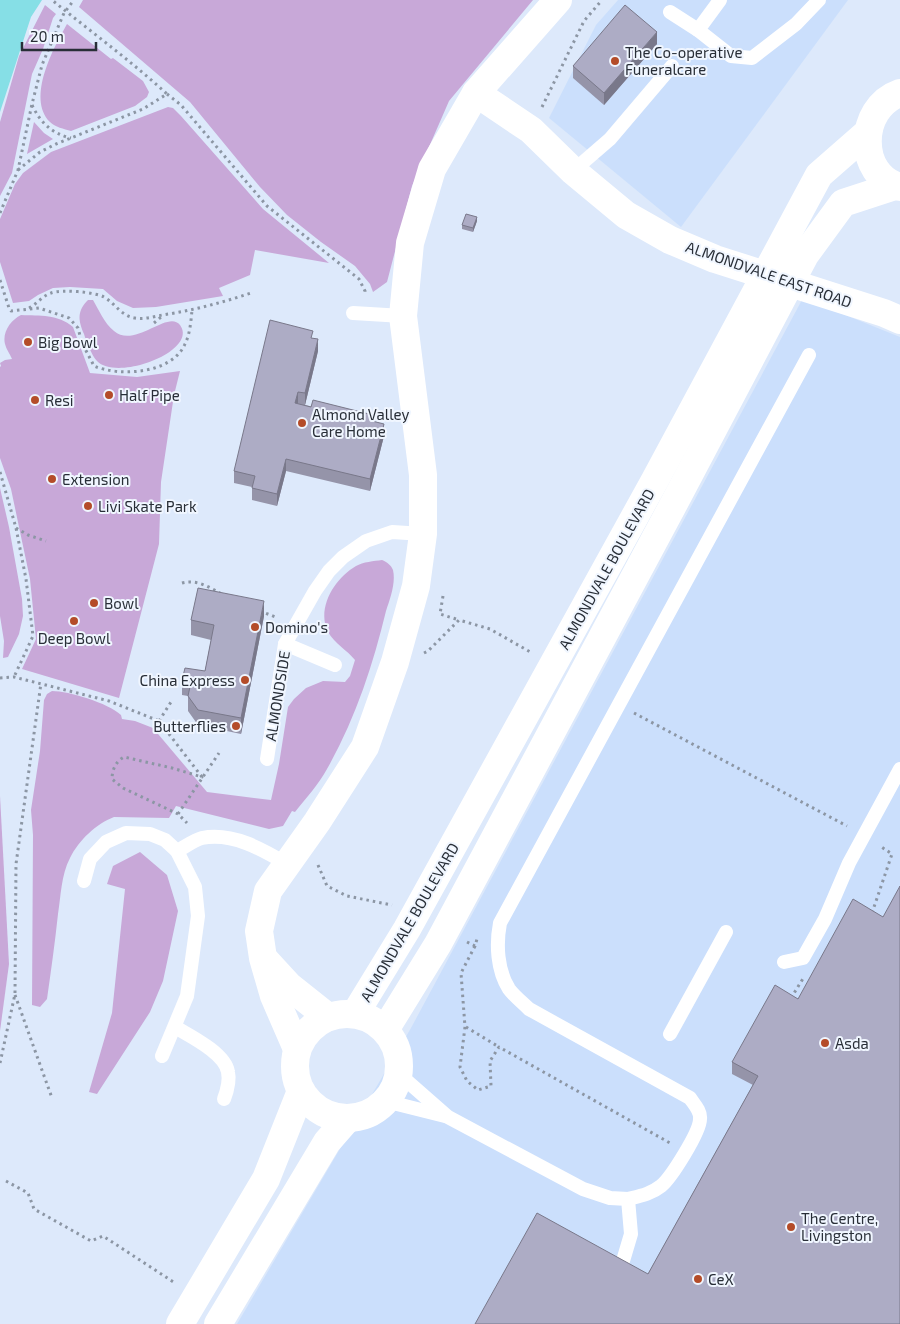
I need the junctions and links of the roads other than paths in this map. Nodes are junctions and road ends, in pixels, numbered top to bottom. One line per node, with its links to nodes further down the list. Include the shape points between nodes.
1 (558, 0): 7 (street)
2 (720, 0): 5 (lane)
3 (819, 0): 5 (lane, via 796,24 752,58 731,56)
4 (670, 12): 5 (lane)
5 (698, 30)
6 (672, 66): 10 (lane, via 610,140)
7 (476, 93): 10 (street, ALMONDVALE EAST ROAD, via 531,130); 14 (street, via 432,169 410,243)
8 (900, 93): 9 (street, via 883,103 872,118)
9 (867, 133): 11 (street, via 870,157 880,175); 12 (street, ALMONDVALE BOULEVARD, via 819,175)
10 (574, 171): 15 (street, ALMONDVALE EAST ROAD, via 626,215 670,240 715,259)
11 (898, 187): 12 (street, ALMONDVALE BOULEVARD, via 843,203)
12 (793, 248): 28 (street, ALMONDVALE BOULEVARD, via 754,295 407,929); 31 (street, ALMONDVALE BOULEVARD, via 780,302 438,944)
13 (359, 313): 14 (lane)
14 (403, 316): 17 (street, via 423,475)
15 (900, 320)
16 (809, 355): 41 (lane, via 500,923 501,971 510,990 529,1009 690,1098 698,1109 700,1119 693,1141 662,1185 648,1194)
17 (423, 534): 18 (lane, ALMONDSIDE, via 392,532 366,541 343,557 329,571); 23 (street, via 416,586 395,662 365,747)
18 (285, 644): 19 (lane); 20 (lane, ALMONDSIDE)
19 (335, 665)
20 (267, 759)
21 (900, 769): 27 (lane, via 849,863 804,958)
22 (177, 851): 23 (lane, via 200,838 220,837 236,840); 24 (lane, via 165,840 150,834 126,833 106,842 90,859); 30 (lane, via 195,887 198,916 187,996)
23 (287, 864): 26 (street, via 268,891 259,931)
24 (84, 881)
25 (726, 932): 32 (lane)
26 (263, 958): 29 (street, via 289,986); 33 (street, via 274,996)
27 (784, 962)
28 (355, 1014): 29 (street, via 341,1013); 31 (street, via 376,1022)
29 (328, 1017): 33 (street, via 315,1024)
30 (175, 1027): 34 (lane); 37 (lane, via 222,1060 228,1071)
31 (385, 1030): 35 (street, via 399,1058)
32 (670, 1034)
33 (297, 1049): 36 (street, via 295,1070)
34 (162, 1056)
35 (399, 1074): 38 (street, via 394,1090); 39 (lane)
36 (301, 1091): 40 (street, via 313,1105 329,1115); 43 (street, via 266,1179)
37 (224, 1099)
38 (385, 1101): 39 (lane); 40 (street, via 362,1116)
39 (448, 1117): 41 (lane, via 583,1189 610,1198)
40 (348, 1118): 44 (street, via 327,1142)
41 (628, 1199): 42 (lane, via 631,1234)
42 (620, 1271)
43 (180, 1324)
44 (218, 1324)

